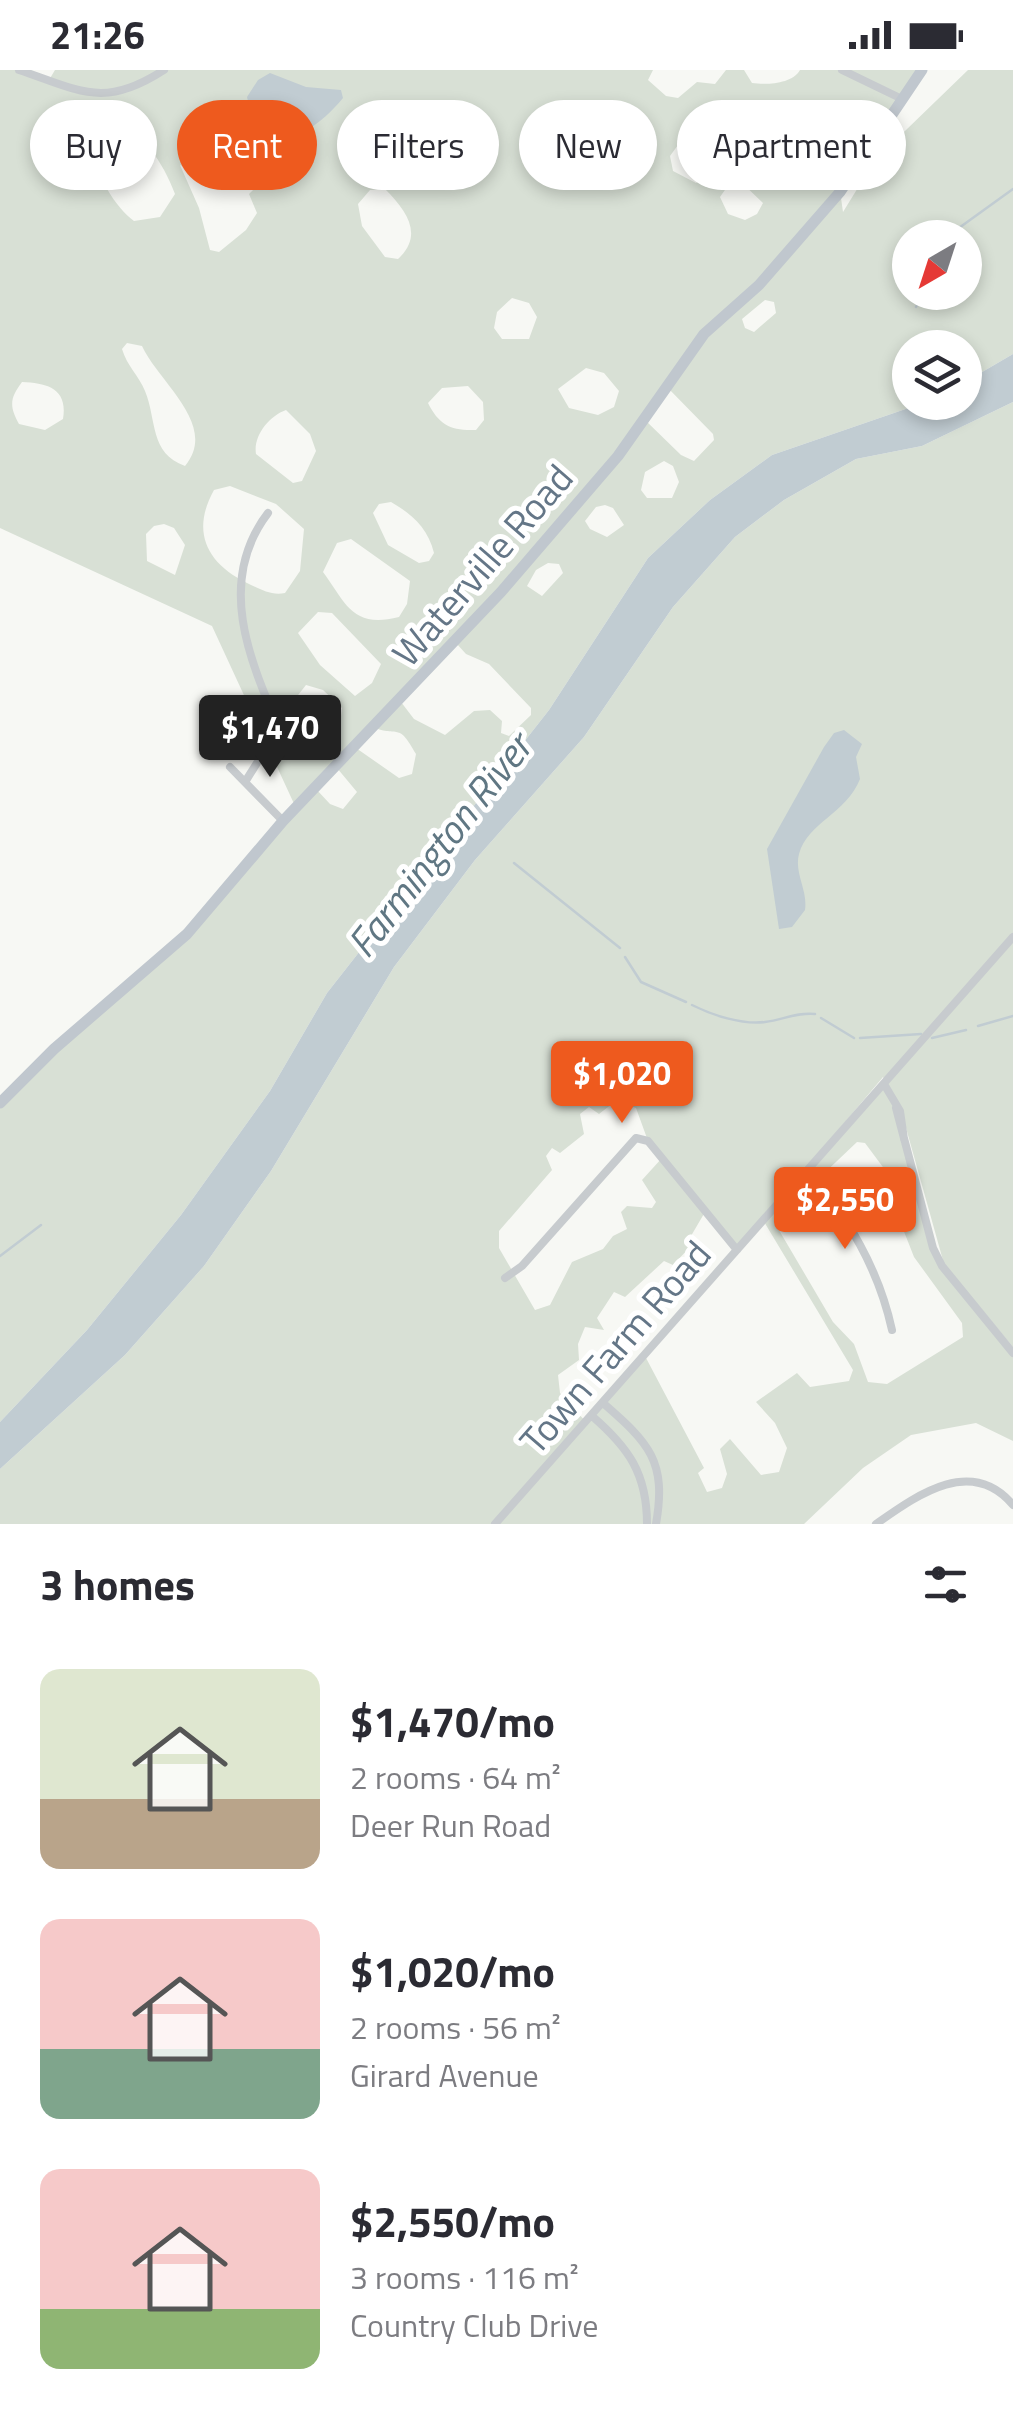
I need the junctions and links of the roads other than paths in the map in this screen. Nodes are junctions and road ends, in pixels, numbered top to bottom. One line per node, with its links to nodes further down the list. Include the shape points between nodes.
1 (19, 70): 2 (street, via 109,95)
2 (164, 70)
3 (842, 70): 5 (street)
4 (922, 70): 5 (highway, Waterville Road)
5 (902, 99): 9 (highway, Waterville Road, via 808,230 704,334 618,456 403,700)
6 (268, 513): 8 (street, via 243,570 241,618 246,653 279,728)
7 (230, 767): 8 (street)
8 (246, 782): 9 (street)
9 (284, 821): 12 (highway, Waterville Road, via 188,934)
10 (1013, 936): 11 (street, Town Farm Road)
11 (884, 1084): 13 (street, Town Farm Road); 17 (street, via 942,1266)
12 (0, 1103)
13 (809, 1169): 14 (street, Town Farm Road); 16 (street, via 861,1242)
14 (737, 1250): 15 (street, via 648,1141 636,1138); 18 (street, Town Farm Road)
15 (505, 1278)
16 (892, 1330)
17 (1013, 1353)
18 (604, 1403): 19 (street, Town Farm Road); 23 (street, via 654,1458 661,1486)
19 (592, 1416): 21 (street, Town Farm Road); 22 (street, via 640,1470)
20 (1013, 1505): 24 (street, via 998,1491 956,1481 923,1490)
21 (495, 1524)
22 (647, 1524)
23 (656, 1524)
24 (876, 1524)

